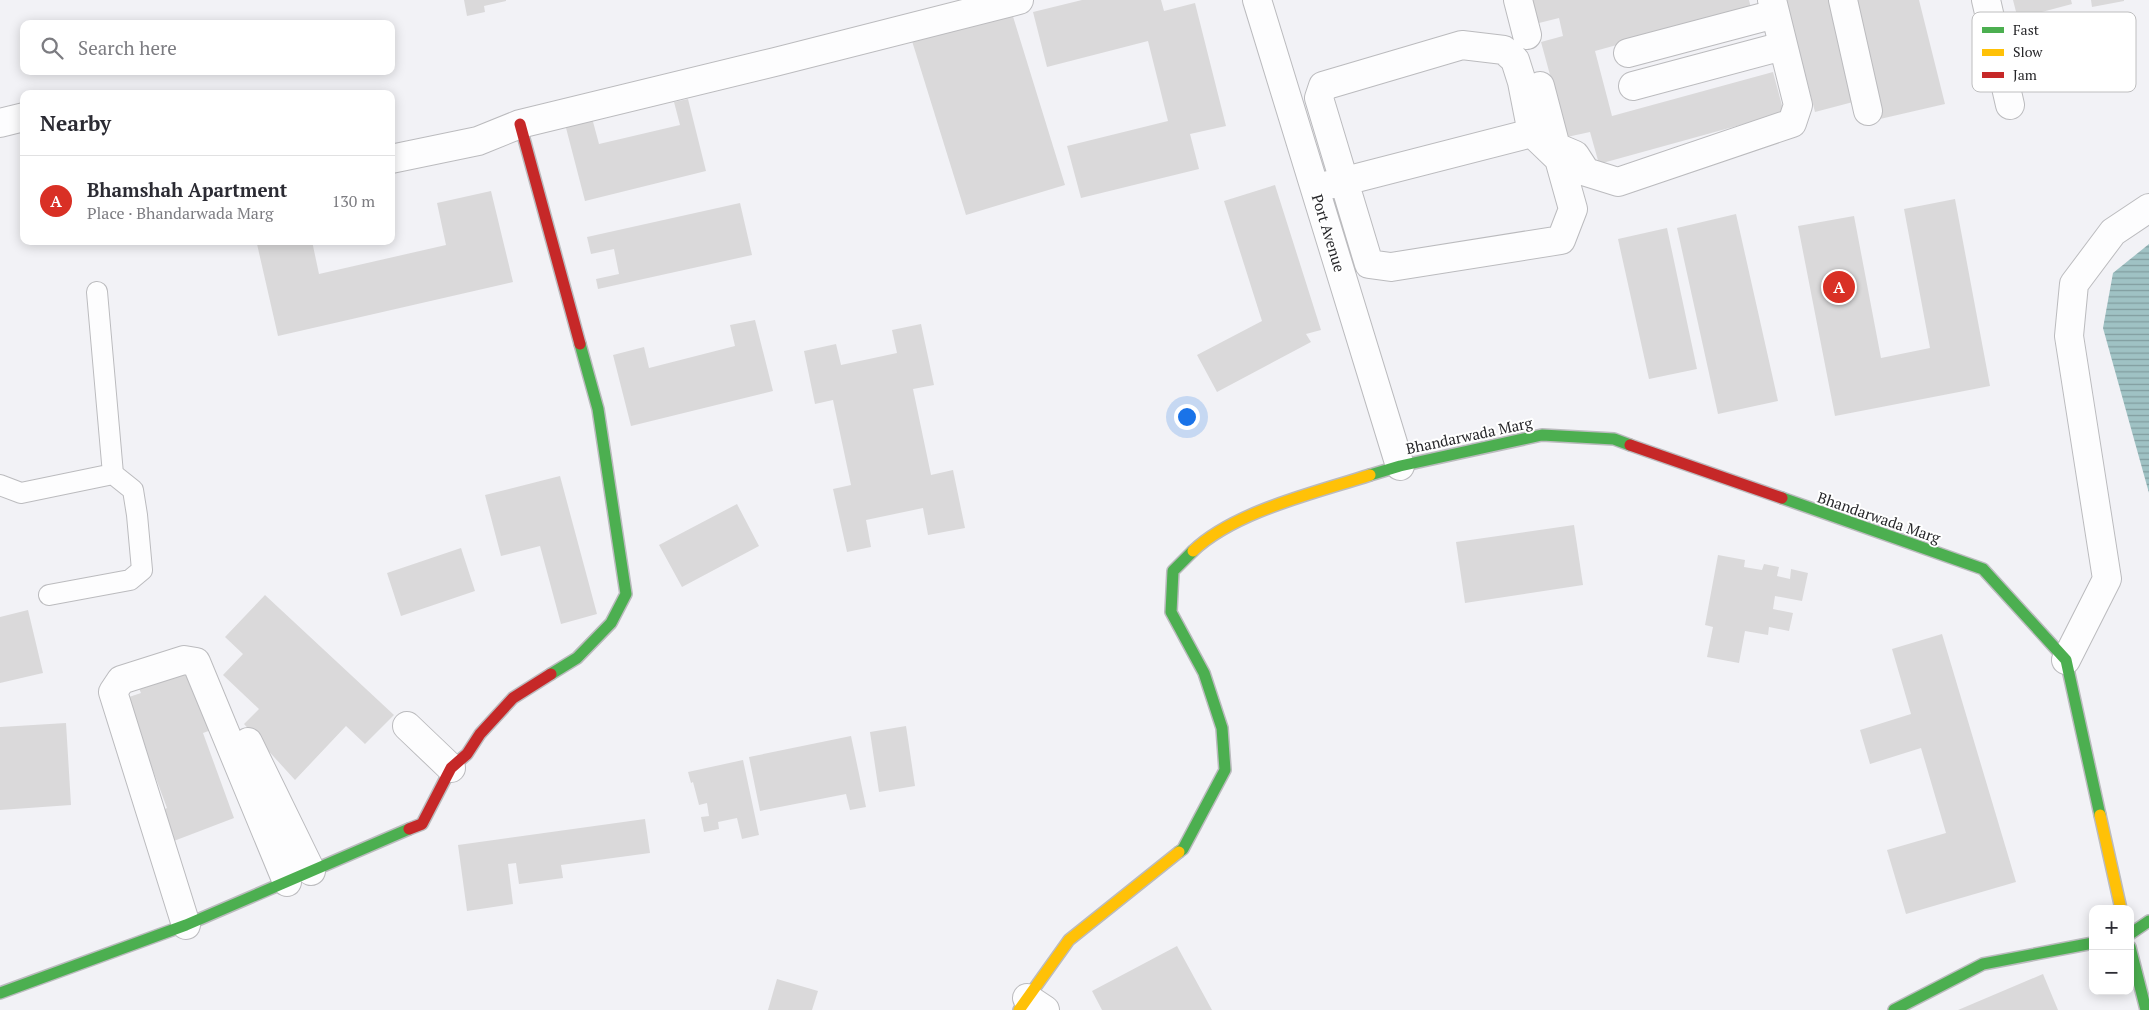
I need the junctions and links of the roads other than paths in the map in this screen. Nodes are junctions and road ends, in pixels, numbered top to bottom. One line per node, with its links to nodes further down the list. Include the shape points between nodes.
1 (1019, 0): 16 (street)
2 (1257, 0): 20 (street, Port Avenue)
3 (1518, 0): 6 (street)
4 (1843, 0): 13 (street)
5 (1774, 7): 7 (street); 8 (street)
6 (1527, 35)
7 (1783, 46): 9 (street, via 1798,105 1792,123 1618,182 1586,172 1575,155 1556,147); 10 (street)
8 (1628, 53)
9 (1539, 83)
10 (1633, 86)
11 (2007, 92): 12 (street)
12 (2010, 105)
13 (1868, 111)
14 (20, 118): 15 (street)
15 (0, 123)
16 (520, 124): 18 (street, via 478,141); 30 (street, via 598,409 626,594 611,623 577,658 513,698 480,734 467,754)
17 (1532, 133): 19 (street); 19 (street, via 1515,60 1504,50 1462,45 1323,86 1319,98); 19 (street, via 1559,159 1573,209 1561,240 1391,267 1369,264)
18 (395, 158)
19 (1346, 181): 20 (street)
20 (1316, 188): 23 (street, Port Avenue)
21 (2149, 208): 27 (street, via 2113,232 2074,284 2069,336 2107,579)
22 (98, 292): 24 (lane)
23 (1400, 466): 27 (street, Bhandarwada Marg, via 1542,435 1614,439 1983,569); 40 (street, Bhandarwada Marg, via 1256,512 1202,543 1173,571 1171,612 1207,682 1222,728 1225,770 1183,849 1069,940)
24 (113, 474): 25 (lane, via 21,493); 26 (lane, via 133,490 142,570 130,580)
25 (0, 485)
26 (49, 596)
27 (2066, 660): 33 (street, Bhandarwada Marg)
28 (407, 726): 30 (street)
29 (247, 741): 31 (street)
30 (451, 768): 32 (street, via 422,824)
31 (258, 786): 32 (street); 35 (street, via 196,662 184,660 120,680 113,692)
32 (299, 876): 35 (street)
33 (2120, 905)
34 (2149, 921): 36 (street)
35 (186, 925): 39 (street)
36 (2134, 931)
37 (2089, 944): 41 (street, via 1984,964)
38 (2131, 950): 42 (street)
39 (0, 993)
40 (1030, 1006)
41 (1894, 1010)
42 (2146, 1010)

